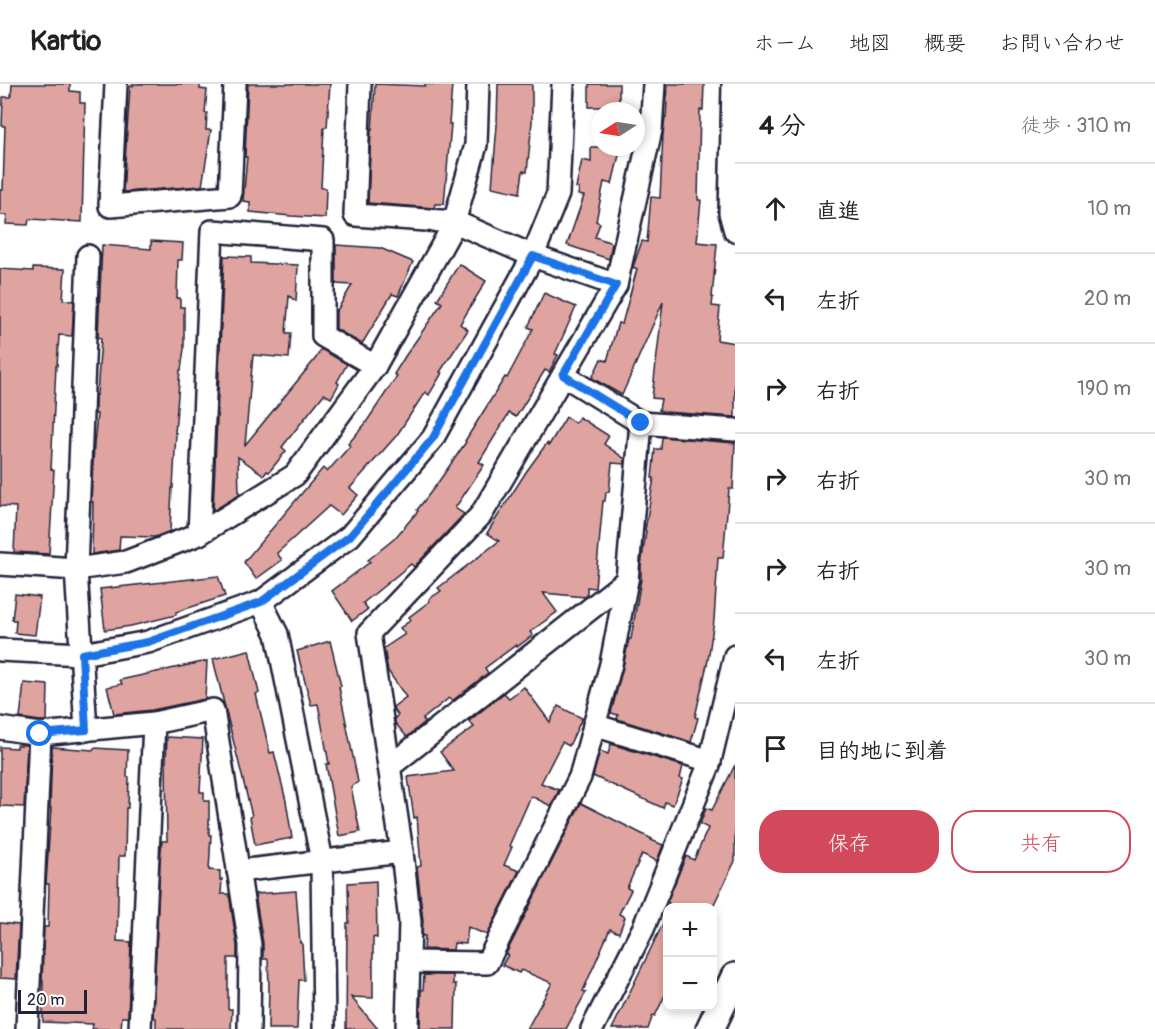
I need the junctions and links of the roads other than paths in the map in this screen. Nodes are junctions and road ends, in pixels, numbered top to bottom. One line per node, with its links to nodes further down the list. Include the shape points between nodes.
1 (116, 84): 2 (street, via 111,206 230,196)
2 (235, 84)
3 (360, 84): 8 (street, via 355,215)
4 (478, 84): 8 (street, via 476,145)
5 (563, 84): 11 (street, via 558,194)
6 (654, 84): 12 (street, via 651,130)
7 (733, 84): 9 (street, via 730,213)
8 (455, 222): 11 (street); 13 (street)
9 (735, 231)
10 (88, 256): 19 (street)
11 (533, 256): 12 (street); 21 (street, via 433,438 350,536)
12 (616, 285): 14 (street)
13 (375, 366): 17 (street, via 295,475); 17 (street, via 323,336 323,240 212,231)
14 (563, 375): 15 (street); 31 (street, via 481,515 369,633)
15 (641, 423): 16 (street); 20 (street)
16 (735, 430)
17 (199, 534): 19 (street, via 126,562)
18 (0, 564): 19 (street)
19 (76, 569): 23 (street)
20 (627, 580): 26 (street); 31 (street)
21 (261, 602): 23 (street, via 148,642); 33 (street, via 277,634)
22 (0, 650): 23 (street)
23 (82, 654): 28 (street)
24 (735, 656): 30 (street)
25 (154, 723): 28 (street); 34 (street, via 213,710); 38 (street)
26 (594, 725): 30 (street); 35 (street, via 580,777 487,963)
27 (0, 728): 29 (street)
28 (86, 730): 29 (street)
29 (40, 734): 37 (street)
30 (710, 761): 42 (street, via 643,929)
31 (389, 766): 32 (street)
32 (402, 852): 33 (street); 35 (street, via 410,922)
33 (322, 861): 34 (street); 40 (street)
34 (238, 871): 39 (street, via 250,945)
35 (408, 962): 41 (street)
36 (735, 976): 43 (street)
37 (27, 1029)
38 (140, 1029)
39 (249, 1029)
40 (324, 1029)
41 (407, 1029)
42 (592, 1029)
43 (710, 1029)

